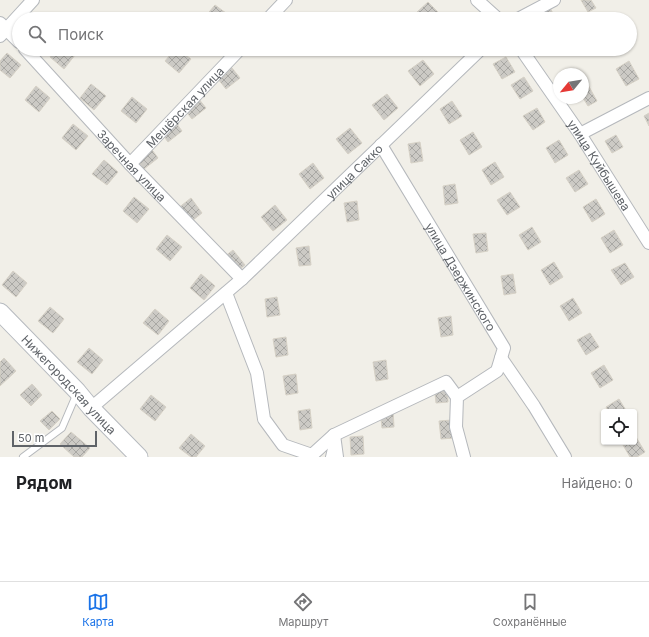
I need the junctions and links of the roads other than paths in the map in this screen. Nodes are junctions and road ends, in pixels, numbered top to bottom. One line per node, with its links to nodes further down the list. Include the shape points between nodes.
1 (33, 0): 5 (street)
2 (286, 0): 6 (street)
3 (478, 0): 7 (street)
4 (554, 0): 8 (street)
5 (20, 12)
6 (275, 12)
7 (491, 12)
8 (531, 12)
9 (12, 20): 10 (street)
10 (2, 29): 11 (street)
11 (12, 37)
12 (31, 56): 19 (street, Заречная улица)
13 (233, 56): 19 (street, Мещёрская улица)
14 (474, 56): 18 (street, улица Сакко)
15 (526, 56): 17 (street, улица Куйбышева)
16 (649, 98): 17 (street)
17 (580, 134): 20 (street, улица Куйбышева)
18 (380, 145): 21 (street, улица Сакко); 24 (street, улица Дзержинского, via 504,348)
19 (130, 164): 21 (street, Заречная улица)
20 (649, 243)
21 (242, 279): 22 (street, улица Сакко)
22 (226, 293): 27 (street, улица Сакко); 28 (street, via 257,373 264,419 283,445 312,455)
23 (0, 312): 25 (main road, Нижегородская улица)
24 (501, 358): 26 (street, via 497,371); 34 (street)
25 (77, 391): 27 (main road, Нижегородская улица); 29 (lane, via 62,428)
26 (457, 397): 28 (street, via 446,382); 33 (street, via 456,428)
27 (92, 408): 30 (main road, Нижегородская улица)
28 (334, 435): 31 (lane); 32 (street)
29 (23, 457)
30 (139, 457)
31 (329, 457)
32 (337, 457)
33 (464, 457)
34 (565, 457)

